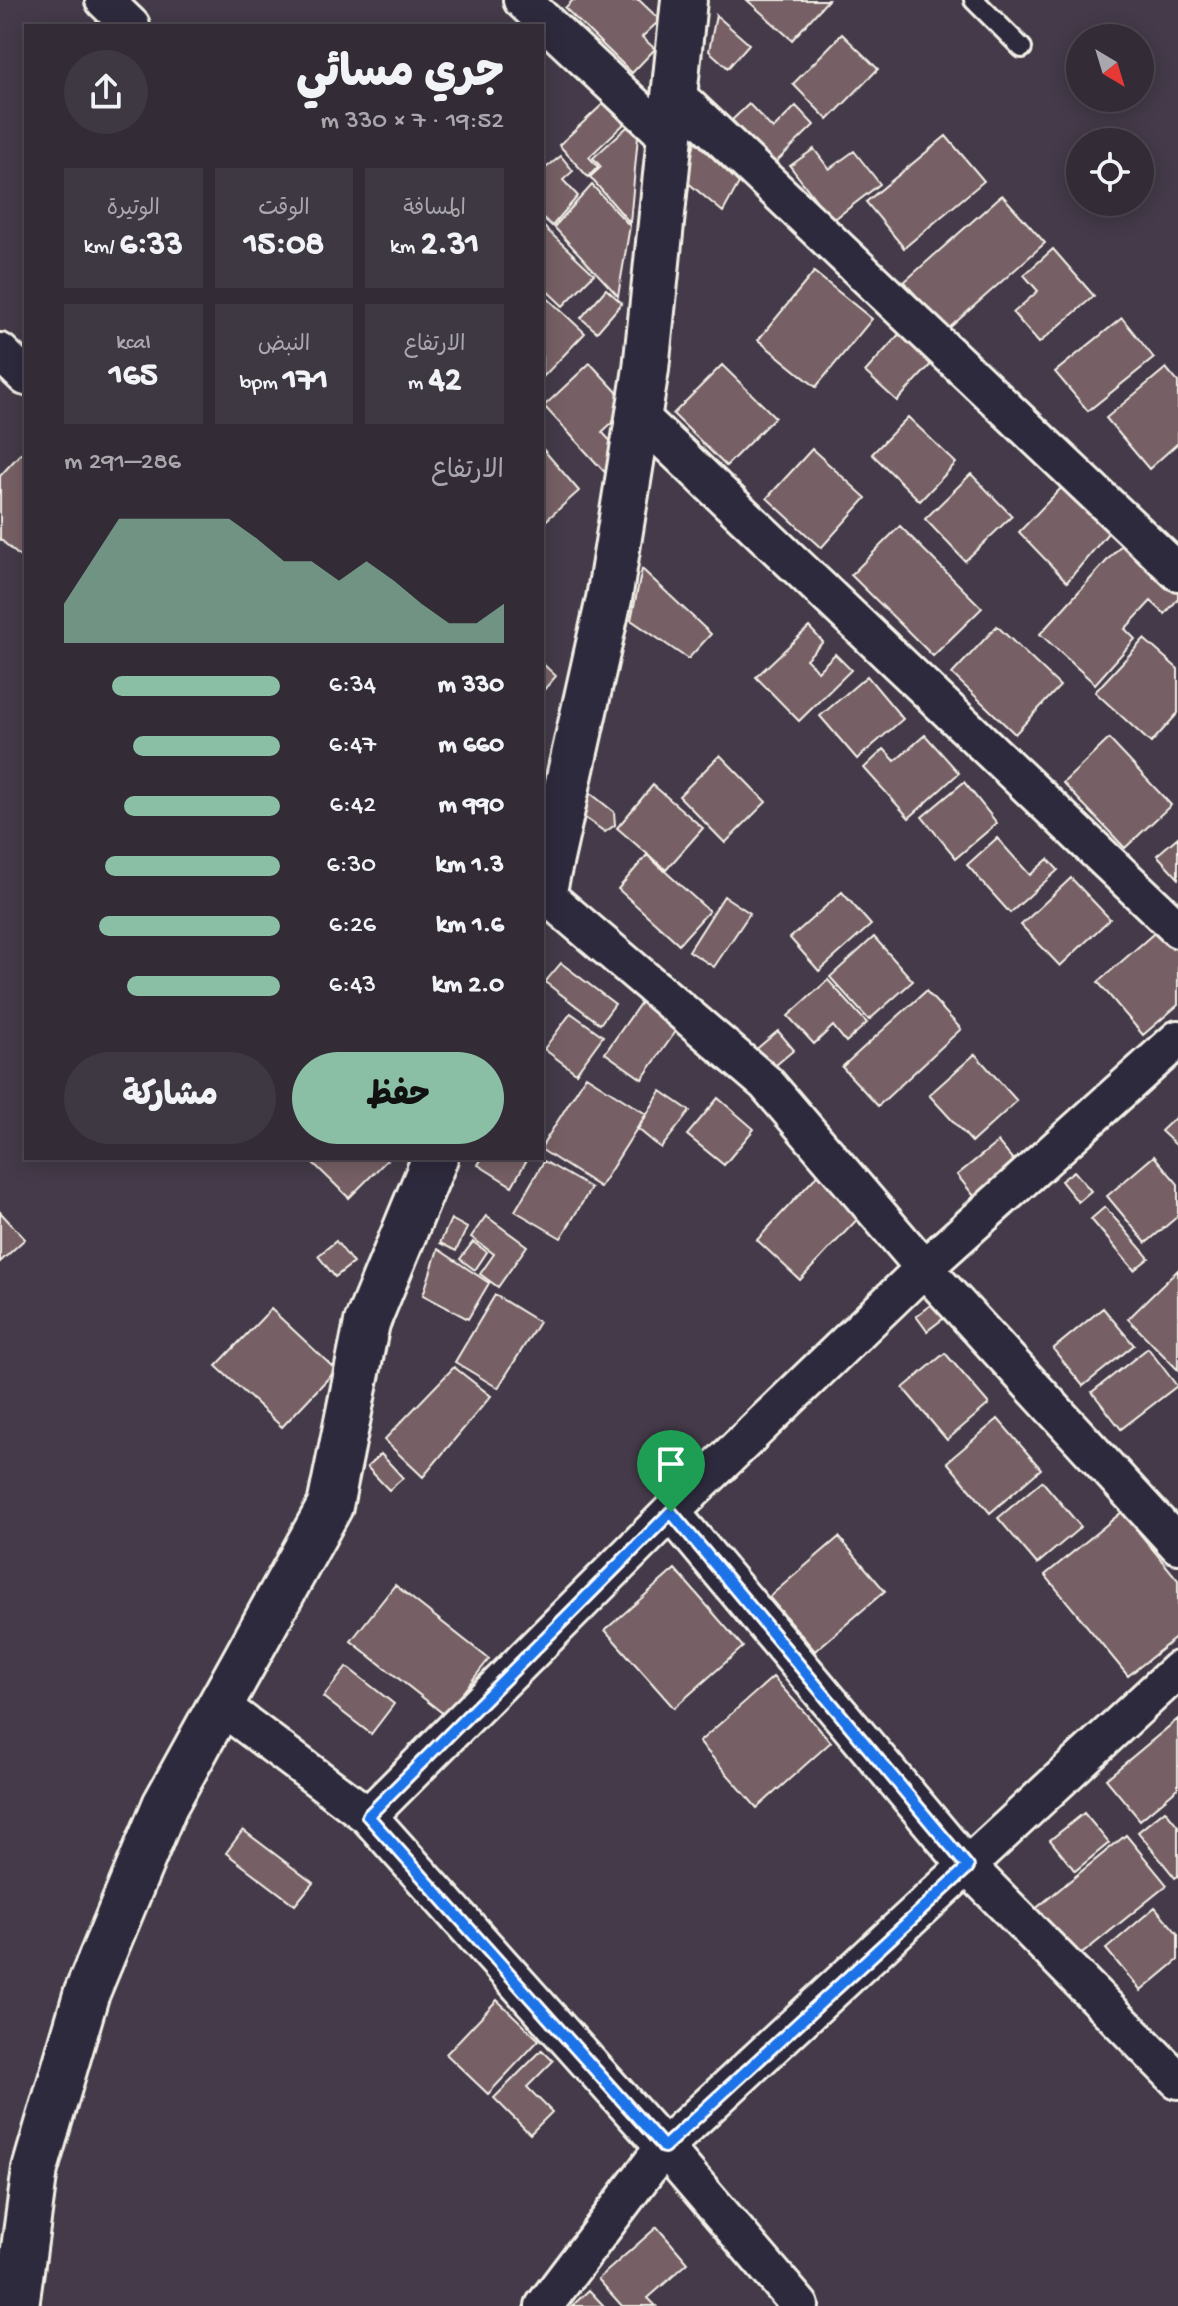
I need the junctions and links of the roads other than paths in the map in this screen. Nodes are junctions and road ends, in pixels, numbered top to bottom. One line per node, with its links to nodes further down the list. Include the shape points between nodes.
1 (104, 0): 4 (street)
2 (684, 0): 7 (street)
3 (974, 0): 6 (lane)
4 (129, 24)
5 (544, 26): 8 (street)
6 (1022, 48)
7 (673, 92): 8 (street); 12 (street)
8 (669, 138): 11 (street)
9 (0, 352): 10 (street)
10 (24, 375)
11 (638, 415): 13 (street, via 609,599); 15 (street)
12 (1178, 572)
13 (544, 891)
14 (544, 896): 18 (street, via 766,1083)
15 (1178, 929)
16 (1178, 1039): 18 (street)
17 (434, 1160): 22 (street, via 367,1323 330,1506)
18 (924, 1268): 19 (street); 20 (street)
19 (671, 1512): 23 (street); 24 (street)
20 (1178, 1545)
21 (1178, 1670): 24 (street)
22 (220, 1705): 23 (street); 27 (street, via 165,1805 86,1995 35,2169)
23 (368, 1816): 26 (street)
24 (968, 1867): 25 (street); 26 (street)
25 (1178, 2080)
26 (664, 2147): 28 (street); 29 (street)
27 (16, 2306)
28 (544, 2306)
29 (800, 2306)

